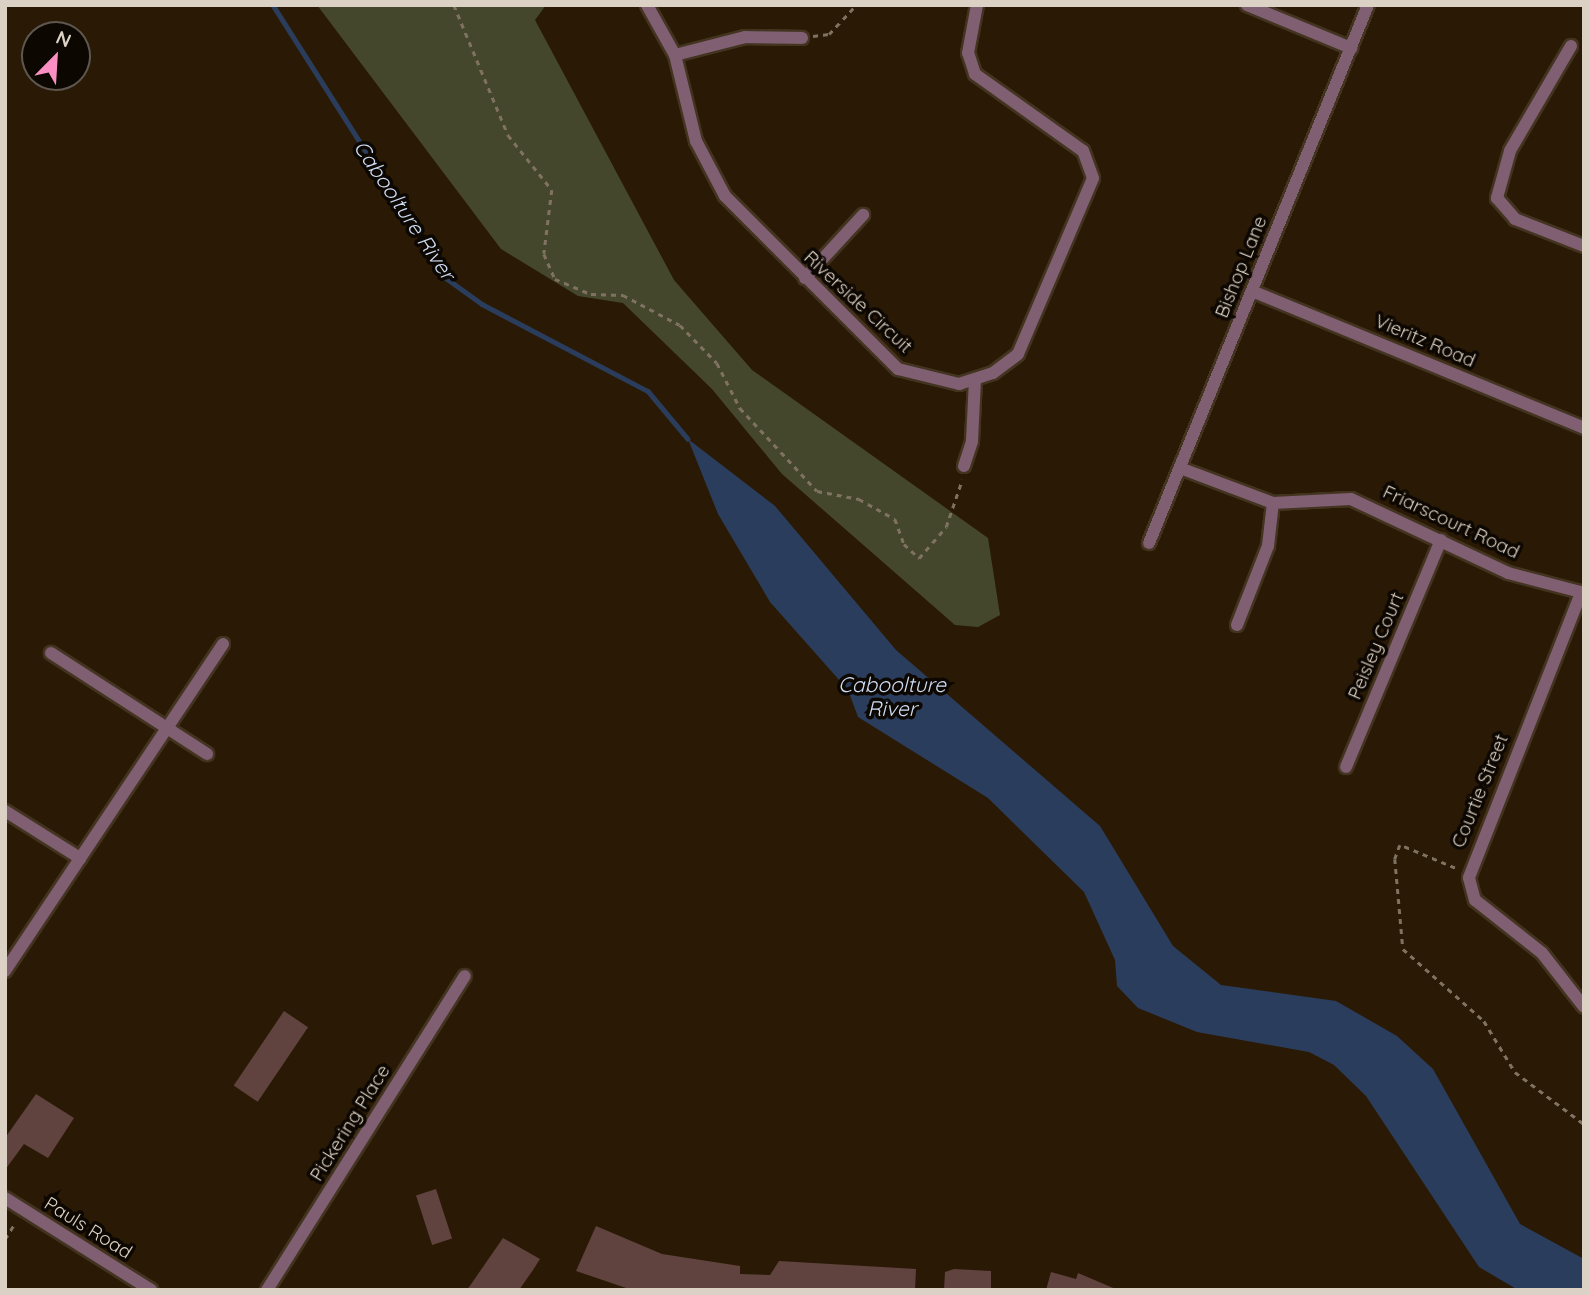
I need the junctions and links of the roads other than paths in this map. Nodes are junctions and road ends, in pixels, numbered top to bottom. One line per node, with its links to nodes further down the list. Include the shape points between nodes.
1 (647, 5): 8 (street, Riverside Circuit)
2 (977, 5): 13 (street, Riverside Circuit, via 968,53 975,74 1083,151 1093,178 1023,345 1008,363)
3 (1247, 5): 7 (street)
4 (1368, 5): 7 (street, Bishop Lane)
5 (802, 38): 8 (street, via 745,37)
6 (1571, 46): 10 (street, via 1510,151 1497,198 1515,219)
7 (1351, 48): 12 (street, Bishop Lane)
8 (675, 55): 11 (street, Riverside Circuit, via 706,166 754,230)
9 (863, 215): 11 (street)
10 (1584, 246)
11 (805, 278): 13 (street, Riverside Circuit, via 898,369 939,382)
12 (1252, 291): 14 (street, Vieritz Road); 16 (street, Bishop Lane)
13 (975, 380): 15 (street, via 972,441)
14 (1584, 428)
15 (964, 466)
16 (1180, 468): 17 (street, Friarscourt Road); 19 (street, Bishop Lane)
17 (1273, 503): 18 (street, Friarscourt Road, via 1351,499); 21 (street, via 1268,546)
18 (1441, 540): 20 (street, Friarscourt Road, via 1508,573); 26 (street, Peisley Court)
19 (1149, 543)
20 (1583, 593): 31 (street, Courtie Street, via 1469,878 1475,900 1542,953)
21 (1237, 625)
22 (223, 644): 24 (street)
23 (51, 653): 24 (street)
24 (167, 727): 25 (street); 28 (street)
25 (207, 754)
26 (1346, 767)
27 (5, 811): 28 (street)
28 (80, 858): 29 (street)
29 (5, 971)
30 (465, 976): 34 (street, Pickering Place)
31 (1584, 1007)
32 (5, 1198): 33 (street, Pauls Road)
33 (151, 1290)
34 (267, 1290)

